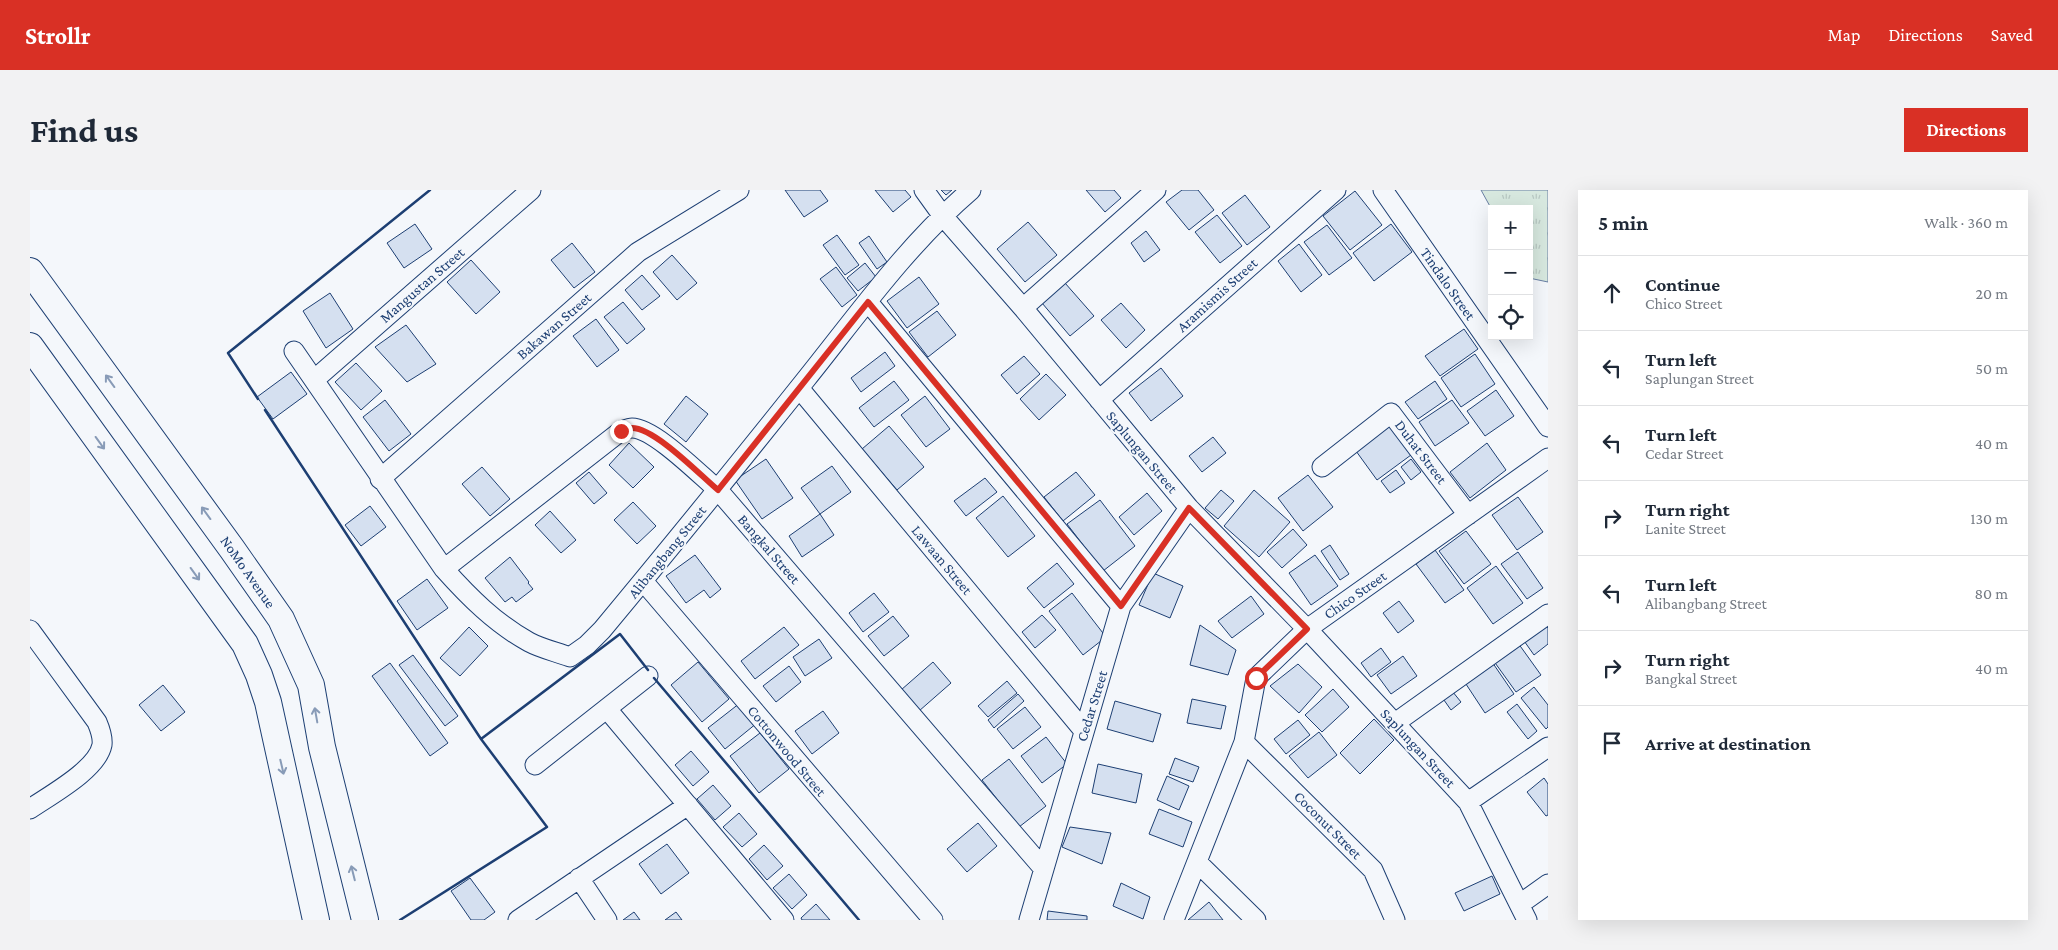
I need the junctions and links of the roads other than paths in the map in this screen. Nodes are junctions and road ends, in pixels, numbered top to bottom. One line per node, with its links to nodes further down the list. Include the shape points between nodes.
1 (531, 190): 14 (street, Mangustan Street)
2 (739, 190): 20 (street, Bakawan Street, via 638,252)
3 (924, 190): 8 (street, Saplungan Street)
4 (971, 190): 8 (street, Alibangbang Street)
5 (1156, 190): 11 (street)
6 (1336, 190): 16 (street, Aramismis Street)
7 (1383, 190): 17 (street, Tindalo Street)
8 (942, 215): 10 (street, Alibangbang Street); 11 (street, Saplungan Street)
9 (30, 271): 48 (main road, NoMo Avenue, one-way to 9, via 310,685 281,619)
10 (868, 302): 15 (street, Alibangbang Street); 26 (street)
11 (1023, 308): 16 (street, Saplungan Street)
12 (30, 346): 47 (main road, one-way to 47, via 245,644 268,702)
13 (294, 350): 14 (street)
14 (314, 380): 20 (street)
15 (799, 388): 21 (street, Alibangbang Street); 34 (street, Lawaan Street)
16 (1099, 400): 22 (street, Saplungan Street)
17 (1548, 427)
18 (1548, 458): 23 (street, Chico Street)
19 (1322, 467): 23 (street, Duhat Street, via 1391,413)
20 (380, 479): 24 (street)
21 (718, 490): 24 (street, Bangkal Street, via 658,438 633,428 621,431); 25 (street, Alibangbang Street); 42 (street, Bangkal Street)
22 (1189, 508): 26 (street, Cedar Street); 28 (street, Saplungan Street)
23 (1468, 515): 28 (street, Chico Street)
24 (444, 569): 25 (street, Alibangbang Street, via 472,600 502,624 530,642 570,657 602,630)
25 (643, 581): 51 (street, Cottonwood Street)
26 (1121, 606): 34 (street, Cedar Street)
27 (1548, 614): 33 (street)
28 (1307, 629): 33 (street, Saplungan Street); 35 (street, Chico Street, via 1256,678)
29 (30, 630): 30 (street)
30 (37, 654): 40 (street, via 97,722 102,744 90,766)
31 (648, 676): 32 (street)
32 (608, 709): 37 (street); 39 (street)
33 (1395, 723): 38 (street, Saplungan Street)
34 (1084, 731): 42 (street, Cedar Street)
35 (1244, 742): 41 (street, Chico Street); 55 (street, Coconut Street, via 1373,870)
36 (1548, 746): 38 (street)
37 (535, 765)
38 (1468, 802): 45 (street, Saplungan Street)
39 (688, 806): 43 (street); 46 (street)
40 (30, 809)
41 (1197, 862): 53 (street, Chico Street); 54 (street)
42 (1043, 868): 52 (street, Cedar Street)
43 (579, 878): 49 (street); 50 (street)
44 (1548, 884): 45 (street)
45 (1524, 912)
46 (777, 918)
47 (316, 920)
48 (365, 920)
49 (518, 920)
50 (607, 920)
51 (933, 920)
52 (1030, 920)
53 (1174, 920)
54 (1256, 920)
55 (1395, 920)

